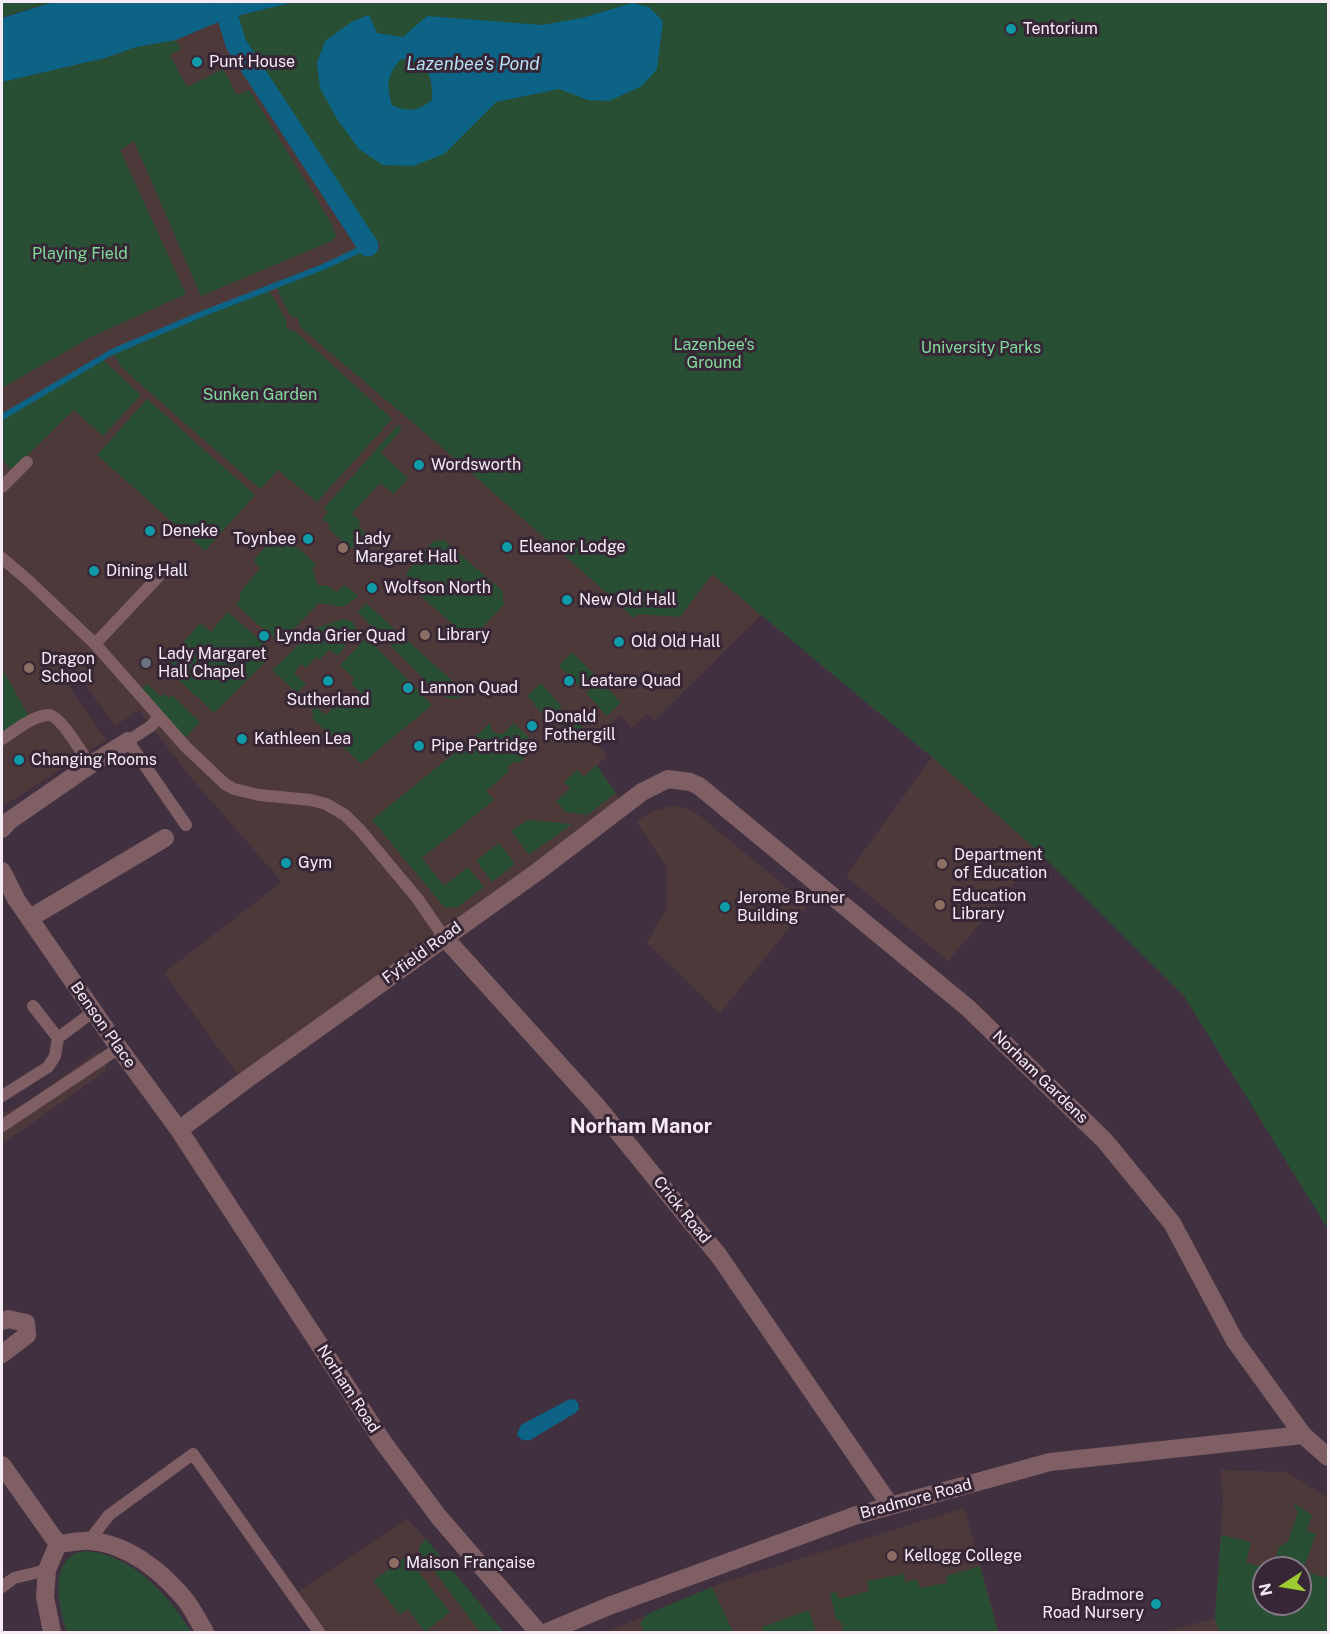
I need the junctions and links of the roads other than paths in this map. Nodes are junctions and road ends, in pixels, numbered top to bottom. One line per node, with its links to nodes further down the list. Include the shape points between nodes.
1 (27, 462): 2 (lane)
2 (2, 488)
3 (2, 558): 5 (lane)
4 (159, 576): 5 (lane)
5 (94, 644): 6 (lane)
6 (159, 717): 8 (lane); 16 (lane, via 234,789 311,800 336,808 361,831)
7 (2, 739): 9 (lane, via 34,719 54,716)
8 (128, 741): 9 (street); 11 (lane)
9 (90, 765): 12 (street)
10 (668, 779): 16 (street, Fyfield Road, via 642,792); 26 (street, Norham Gardens, via 699,786 968,1008 1105,1141 1172,1223 1235,1341)
11 (186, 825)
12 (2, 829)
13 (165, 838): 15 (street)
14 (2, 871): 15 (street, Benson Place)
15 (30, 918): 18 (street, Benson Place)
16 (444, 937): 23 (street, Fyfield Road); 29 (street, Crick Road, via 596,1106 720,1256)
17 (33, 1006): 19 (lane)
18 (93, 1011): 19 (lane); 20 (street, Benson Place)
19 (58, 1038): 21 (lane, via 56,1056 48,1067)
20 (119, 1048): 22 (lane); 23 (street, Benson Place)
21 (2, 1096)
22 (2, 1126)
23 (179, 1130): 37 (street, Norham Road, via 383,1442 438,1516)
24 (2, 1321): 25 (street, via 26,1323 27,1335)
25 (2, 1354)
26 (1303, 1434): 27 (street, Norham Gardens); 29 (street, Bradmore Road, via 1050,1462)
27 (1329, 1457)
28 (2, 1465): 31 (street)
29 (890, 1505): 38 (street, Bradmore Road, via 791,1538)
30 (89, 1540): 31 (street); 35 (street, via 136,1556 159,1573 185,1598); 36 (lane, via 108,1515 193,1454)
31 (58, 1544): 32 (street)
32 (47, 1570): 33 (lane, via 14,1578); 34 (street, via 45,1597)
33 (2, 1587)
34 (52, 1632)
35 (205, 1632)
36 (319, 1632)
37 (538, 1632)
38 (547, 1632)

